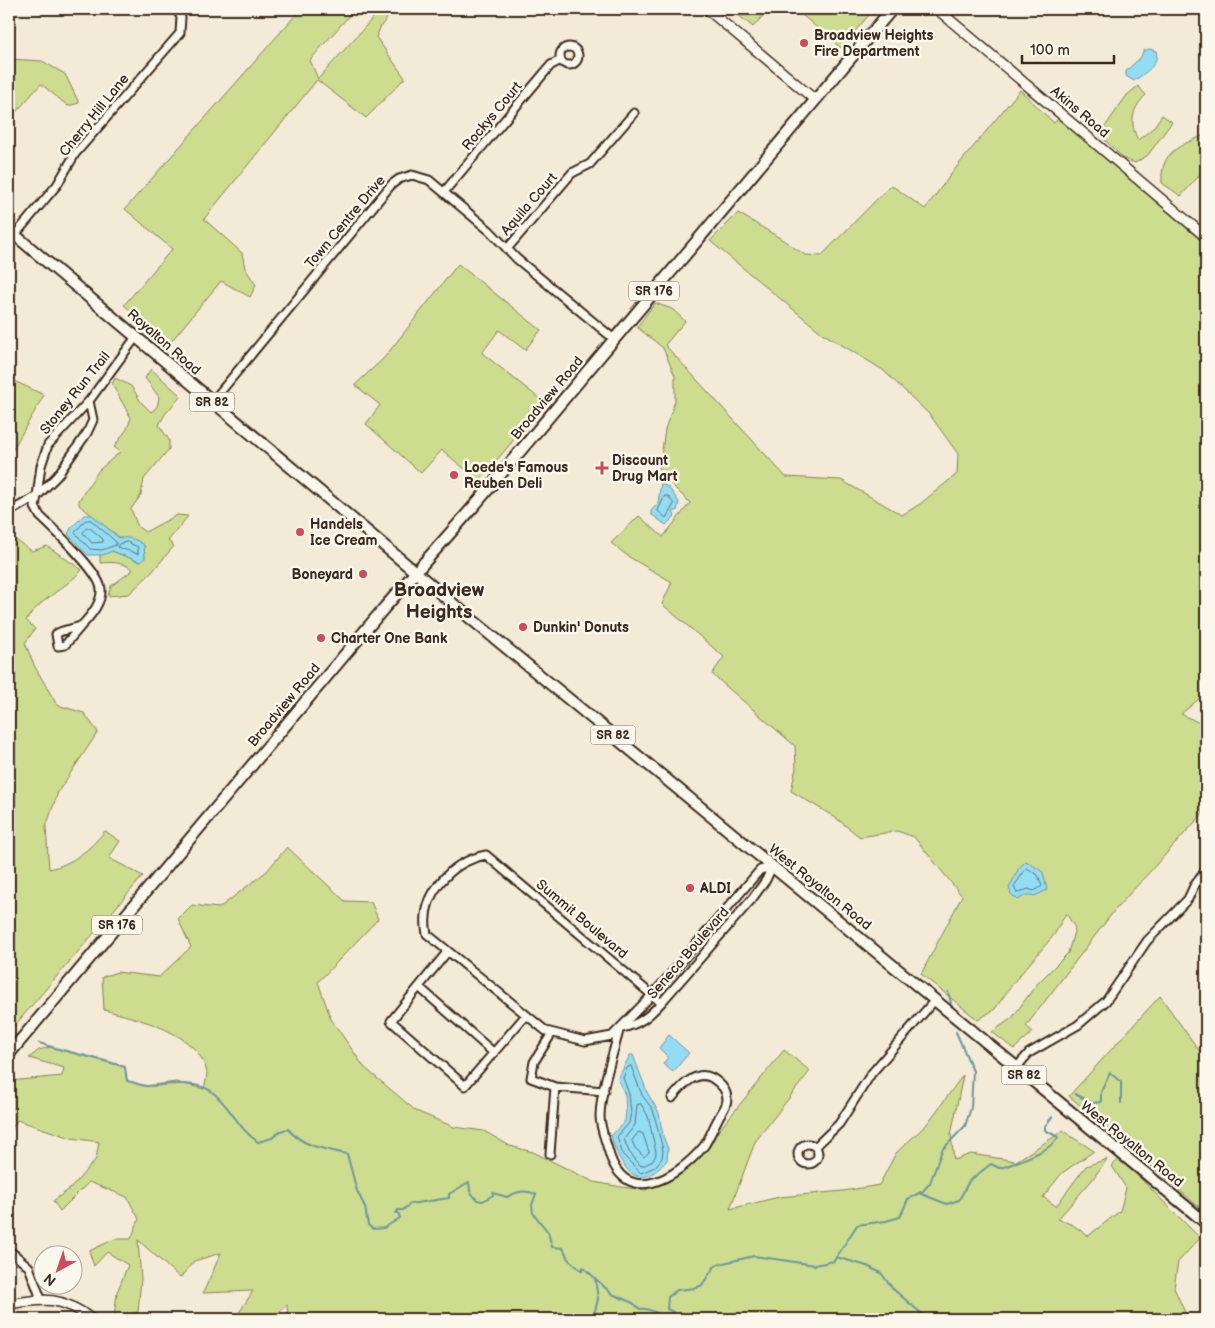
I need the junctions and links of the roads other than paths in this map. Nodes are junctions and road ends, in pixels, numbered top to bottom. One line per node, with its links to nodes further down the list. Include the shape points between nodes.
1 (176, 9): 9 (street, Cherry Hill Lane, via 181,17 180,33 75,154 57,185)
2 (707, 9): 6 (street)
3 (892, 9): 6 (main road, Broadview Road / SR 176)
4 (937, 9): 10 (street, Akins Road)
5 (561, 60): 8 (street, Rockys Court, via 551,65)
6 (814, 99): 13 (main road, Broadview Road / SR 176)
7 (634, 113): 11 (street, Aquila Court, via 590,164 572,173)
8 (444, 192): 11 (street, Town Centre Drive); 15 (street, Town Centre Drive, via 418,175 405,176 394,182)
9 (11, 236): 12 (main road, Royalton Road / SR 82)
10 (1206, 237)
11 (507, 249): 13 (street, Town Centre Drive)
12 (136, 337): 14 (street, Stoney Run Trail); 15 (main road, Royalton Road / SR 82)
13 (614, 339): 18 (main road, Broadview Road / SR 176)
14 (89, 400): 16 (street, Stoney Run Trail, via 48,445); 16 (street, via 93,420 87,433 57,476)
15 (212, 402): 18 (main road, Royalton Road / SR 82)
16 (37, 496): 17 (street); 19 (street, via 35,507 40,516 89,566 101,589 99,603)
17 (9, 512)
18 (416, 572): 21 (main road, West Royalton Road / SR 82); 32 (main road, Broadview Road / SR 176)
19 (82, 625)
20 (486, 855): 23 (street, Seneca Boulevard, via 461,862 440,882 428,906 427,934); 25 (street, Summit Boulevard)
21 (772, 867): 25 (street, Seneca Boulevard, via 760,870); 26 (main road, West Royalton Road / SR 82); 27 (street, Seneca Boulevard, via 752,899)
22 (1206, 870): 33 (street, via 1188,899 1147,941 1106,1001 1078,1025 1029,1053)
23 (448, 951): 24 (street); 28 (street, Seneca Boulevard)
24 (419, 987): 31 (street); 31 (street, via 391,1021 435,1060 465,1086)
25 (652, 995): 27 (street, Summit Boulevard); 29 (street, Seneca Boulevard)
26 (934, 1001): 33 (main road, West Royalton Road / SR 82); 37 (street, via 873,1071 839,1124)
27 (662, 1003): 29 (street, Seneca Boulevard, via 635,1026)
28 (526, 1015): 30 (street, Seneca Boulevard); 31 (street)
29 (620, 1029): 30 (street, Seneca Boulevard, via 612,1036 585,1040); 35 (street)
30 (552, 1032): 34 (street, via 534,1062 531,1078)
31 (494, 1053)
32 (9, 1054)
33 (1016, 1068): 39 (main road, West Royalton Road / SR 82)
34 (555, 1088): 35 (street); 38 (street)
35 (604, 1091): 36 (street, via 600,1116 611,1164 616,1172 639,1186 668,1176 698,1152 727,1104 725,1090 710,1077 702,1076 689,1079)
36 (672, 1098)
37 (815, 1147)
38 (550, 1154)
39 (1206, 1223)
40 (9, 1250): 41 (street, via 30,1267)
41 (41, 1299): 42 (street); 43 (street, via 54,1299 79,1309)
42 (9, 1304)
43 (91, 1319)

